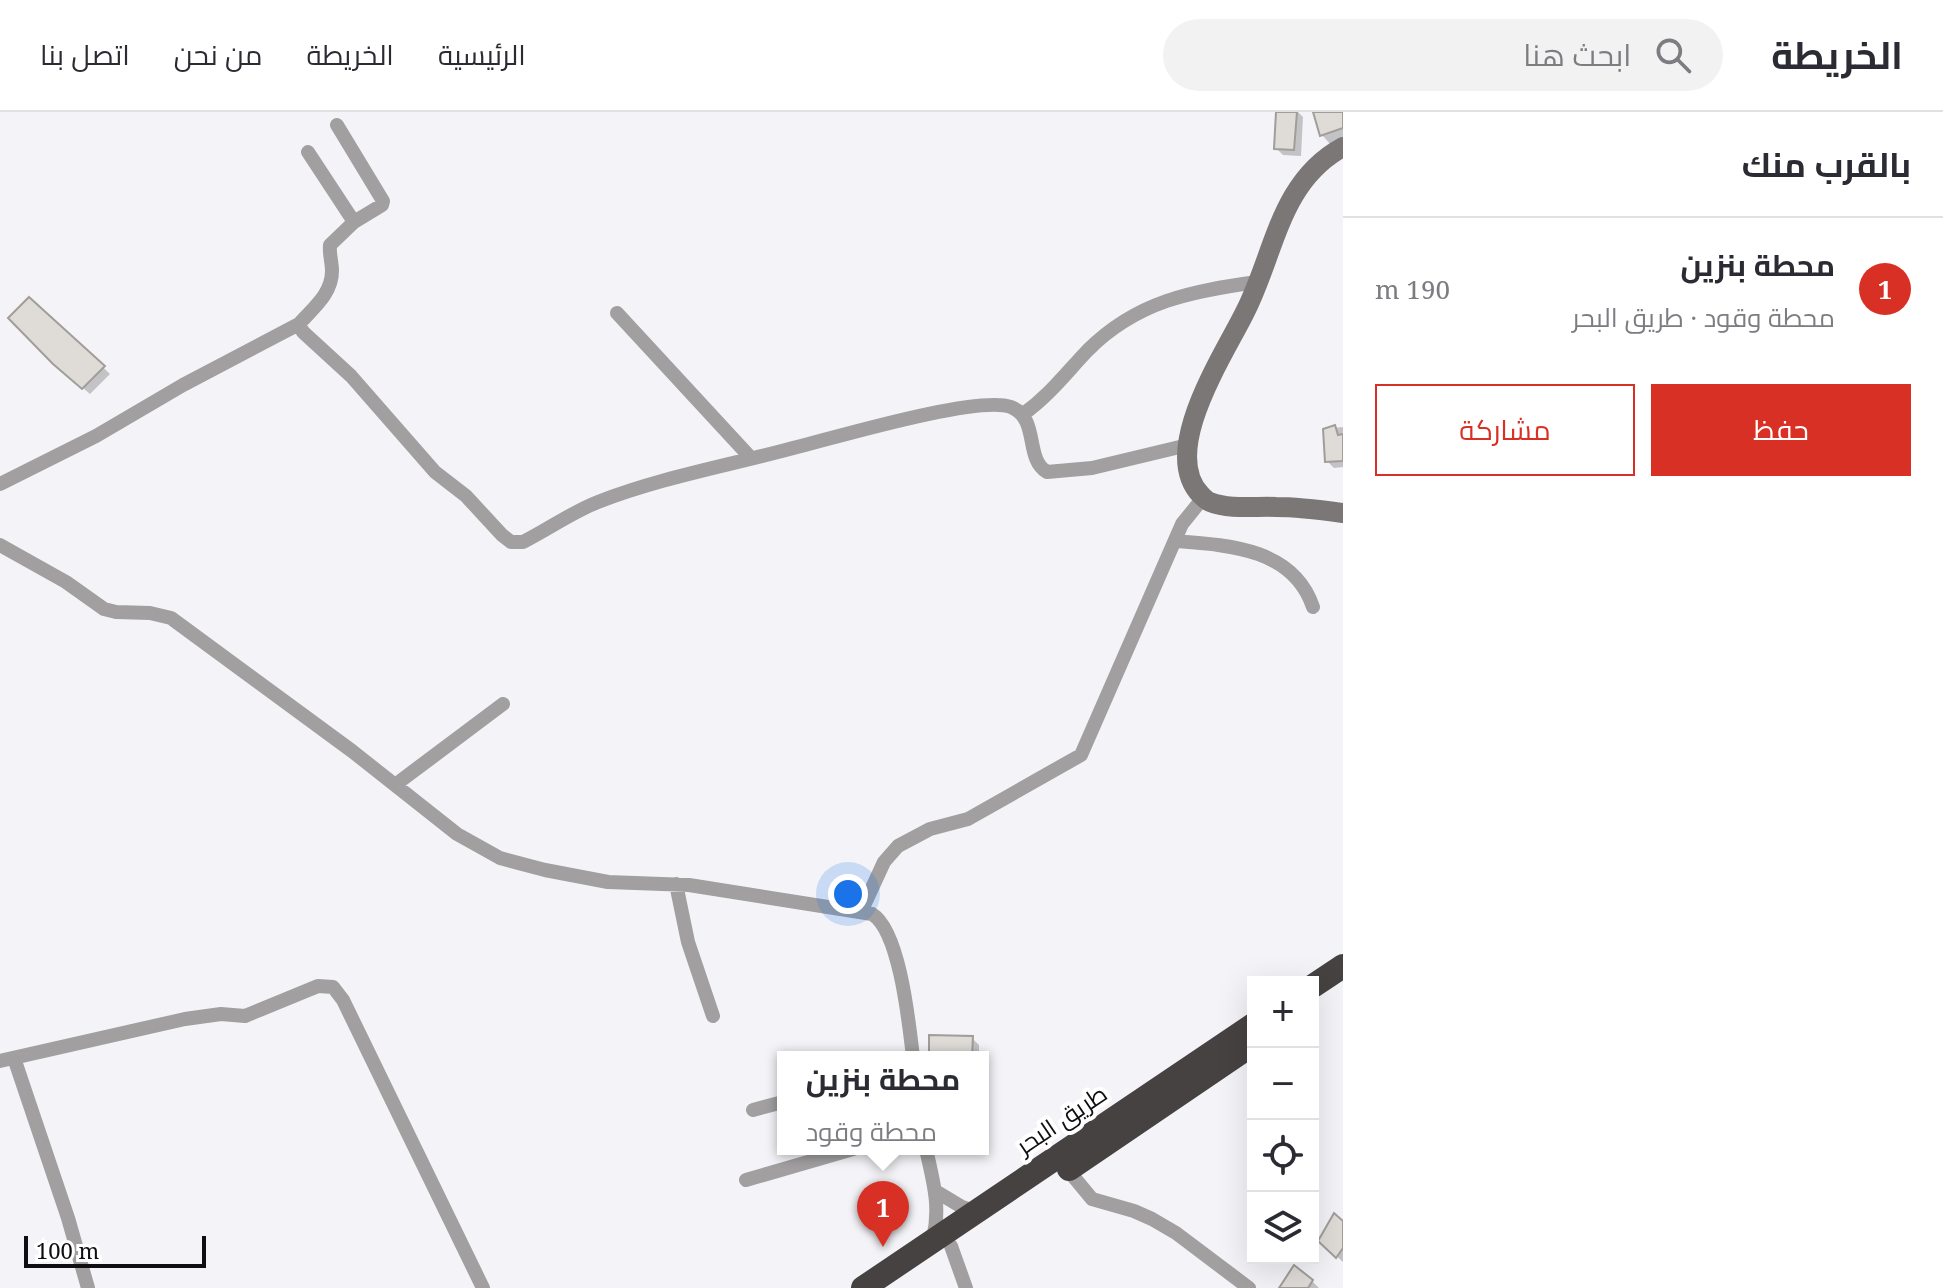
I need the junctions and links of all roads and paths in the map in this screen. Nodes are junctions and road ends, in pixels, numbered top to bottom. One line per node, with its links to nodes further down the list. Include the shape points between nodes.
1 (337, 125): 4 (street, via 383,199 382,205)
2 (1343, 147): 5 (street, via 1309,172 1294,195)
3 (308, 152): 4 (street)
4 (354, 222): 7 (street, via 330,245 330,285)
5 (1257, 282): 8 (street, via 1158,302 1133,315 1089,349 1044,400); 9 (street, via 1198,403)
6 (617, 313): 10 (street)
7 (299, 324): 10 (street, via 435,472 514,543 595,503); 11 (street)
8 (1022, 415): 9 (street, via 1030,428 1036,463 1047,472 1092,468); 10 (street, via 1002,405 963,408)
9 (1188, 445): 12 (street, via 1193,484)
10 (750, 457)
11 (0, 484)
12 (1203, 498): 13 (street, via 1241,507); 14 (street)
13 (1343, 513)
14 (1175, 541): 16 (street, via 1247,550 1269,559 1298,578); 20 (street, via 1081,755 968,819 930,829 898,846 884,862)
15 (0, 545): 18 (street, via 104,609 171,618)
16 (1313, 607)
17 (503, 704): 18 (street)
18 (395, 785): 19 (street, via 457,834 500,858 608,882)
19 (676, 884): 20 (street); 25 (street, via 688,942)
20 (861, 912): 28 (street, via 878,918 887,930)
21 (1343, 966): 22 (highway)
22 (1319, 982)
23 (1343, 984): 24 (highway)
24 (1319, 1000)
25 (713, 1016)
26 (1247, 1030): 30 (highway, طريق البحر)
27 (1247, 1047): 30 (highway, طريق البحر)
28 (912, 1051)
29 (7, 1059): 40 (street, via 68,1218); 41 (street, via 185,1019 245,1016 318,986 333,987)
30 (1205, 1067): 35 (highway, طريق البحر); 38 (highway, طريق البحر)
31 (777, 1104): 32 (street)
32 (753, 1110)
33 (832, 1155): 36 (street)
34 (928, 1155): 37 (street)
35 (1068, 1170): 39 (highway, طريق البحر); 45 (street, via 1092,1199 1152,1219)
36 (746, 1180)
37 (937, 1192): 38 (street); 39 (street)
38 (977, 1212): 39 (highway, طريق البحر)
39 (942, 1243): 42 (highway, طريق البحر); 43 (highway, طريق البحر); 44 (street)
40 (88, 1288)
41 (483, 1288)
42 (863, 1288)
43 (891, 1288)
44 (966, 1288)
45 (1249, 1288)

